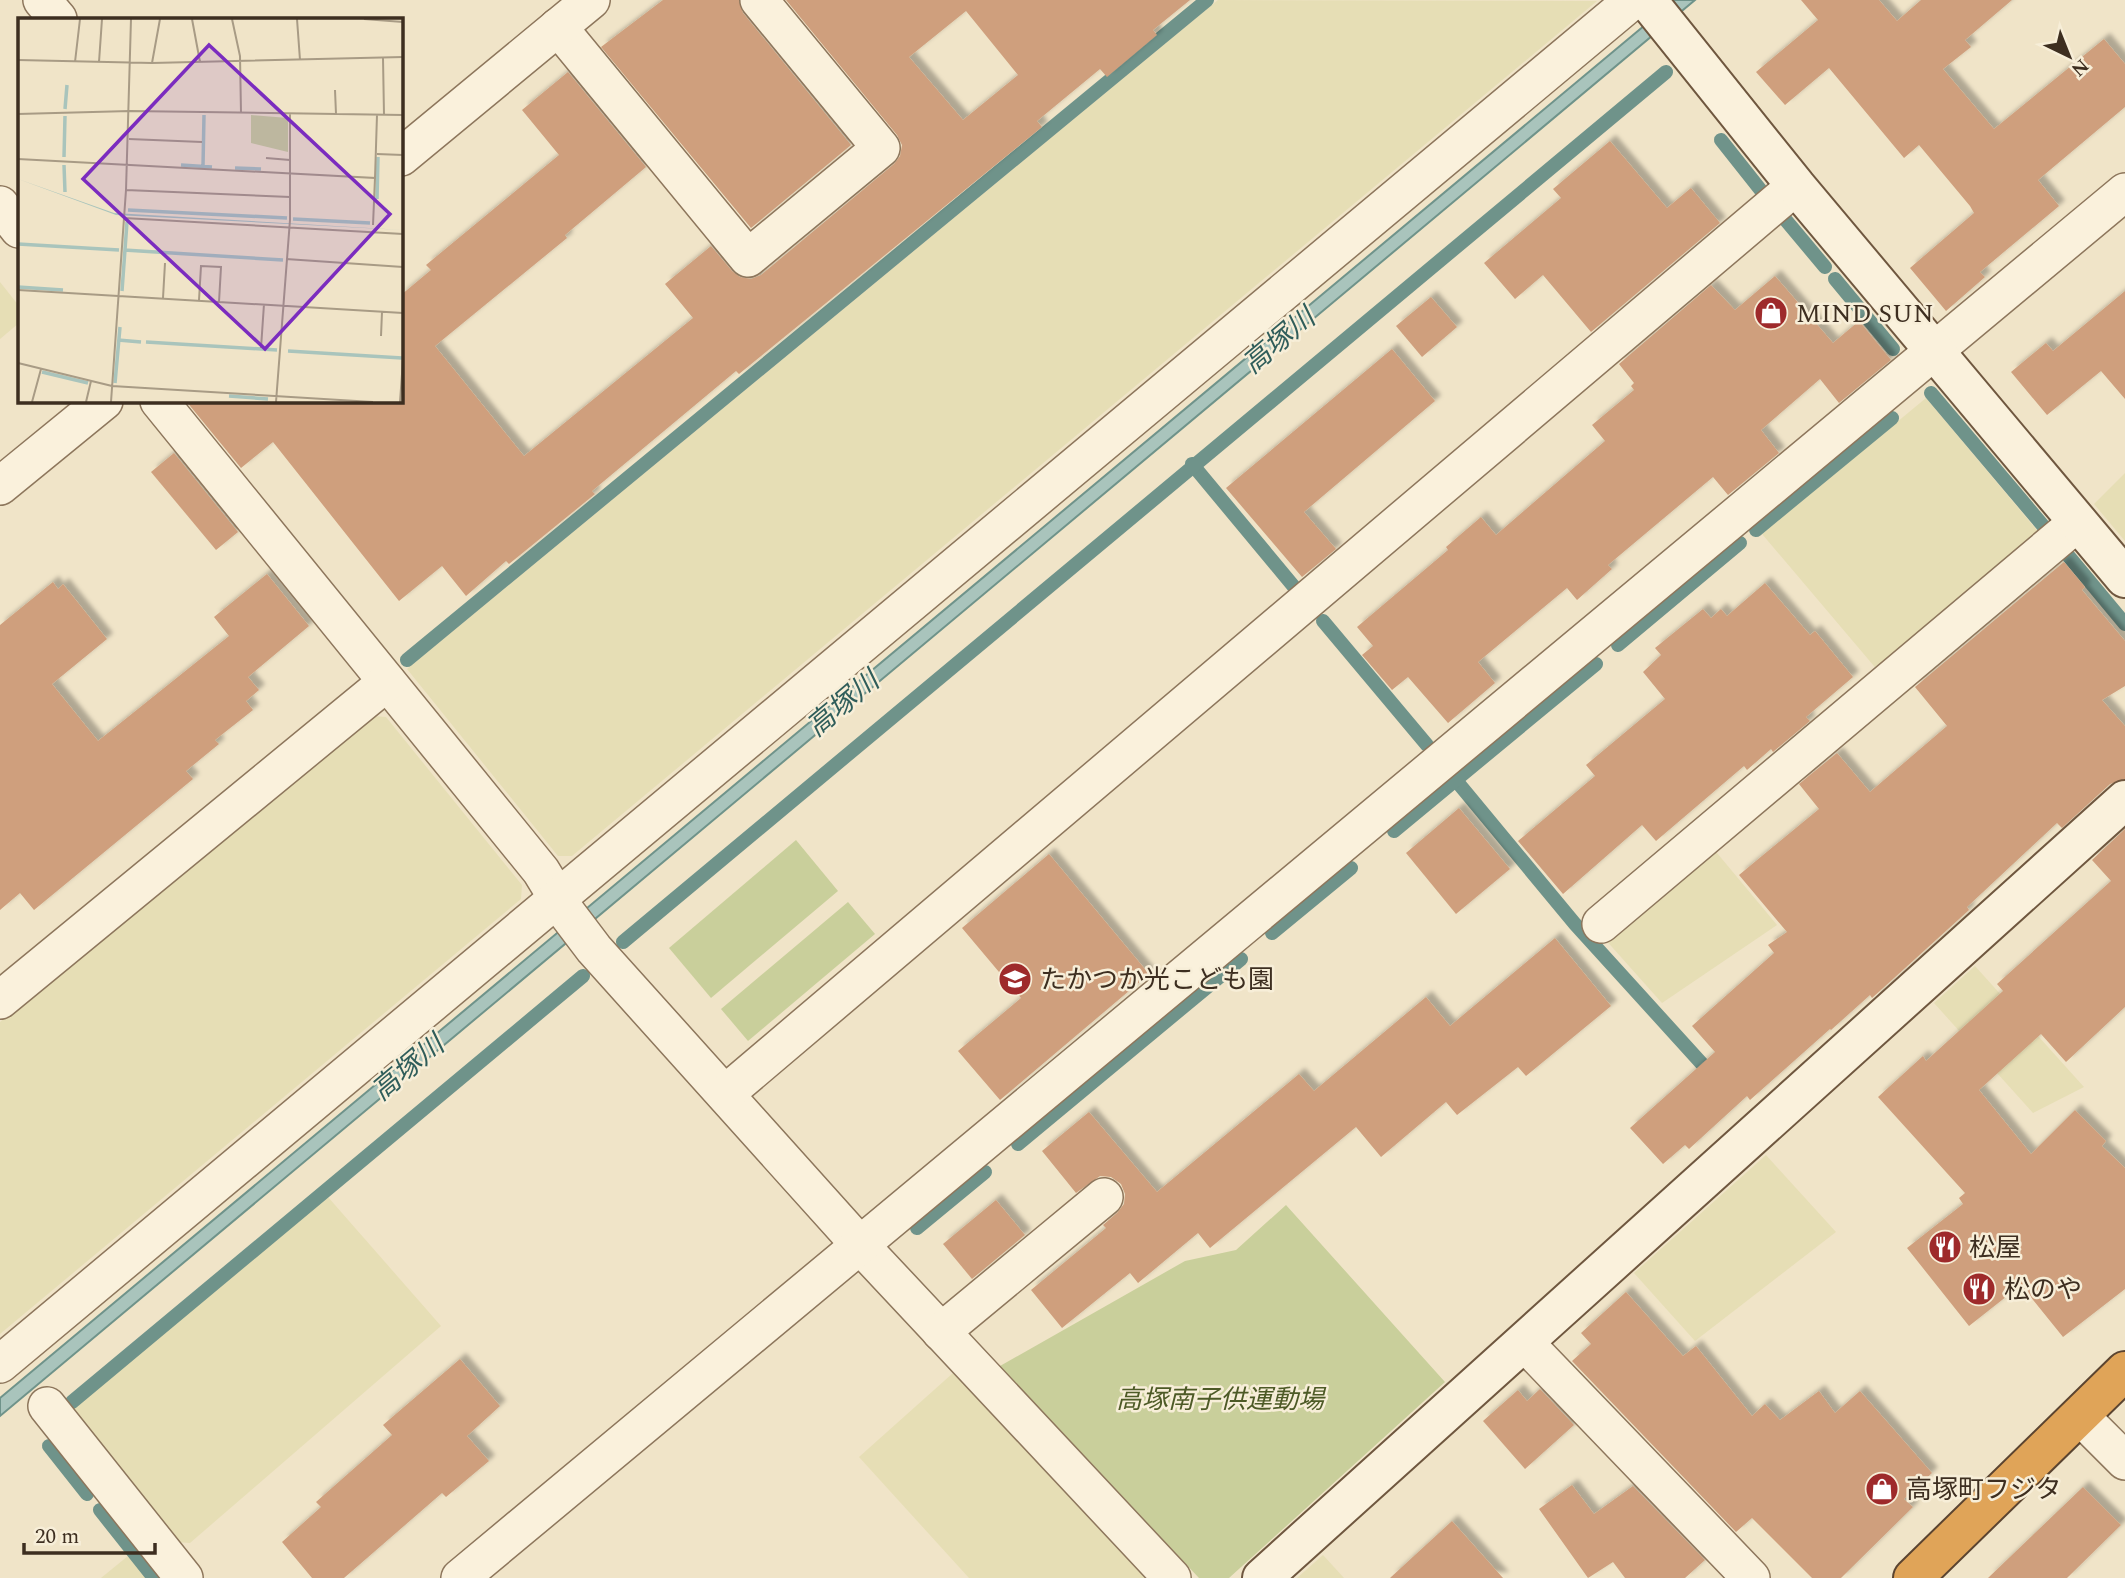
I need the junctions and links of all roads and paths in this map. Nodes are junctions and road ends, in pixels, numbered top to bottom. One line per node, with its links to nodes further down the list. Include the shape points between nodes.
1 (42, 0): 5 (street)
2 (591, 0): 6 (street)
3 (759, 0): 6 (street, via 881,148 748,258)
4 (1651, 9): 8 (street); 20 (street)
5 (57, 18)
6 (558, 27): 7 (street)
7 (402, 156)
8 (1796, 186): 12 (street); 23 (street)
9 (2125, 192): 12 (street)
10 (0, 205): 11 (street)
11 (18, 228)
12 (1935, 352): 16 (street); 25 (street)
13 (103, 402): 15 (street)
14 (160, 402): 18 (street)
15 (0, 486)
16 (2078, 522): 17 (street); 21 (street)
17 (2125, 578)
18 (387, 682): 20 (street, via 541,871); 22 (street)
19 (2125, 800): 27 (street)
20 (570, 916): 23 (street); 28 (street)
21 (1601, 924)
22 (0, 1000)
23 (725, 1094): 25 (street)
24 (1104, 1197): 26 (street)
25 (860, 1245): 26 (street); 34 (street)
26 (941, 1332): 35 (street)
27 (1524, 1342): 36 (street); 37 (street)
28 (0, 1364)
29 (2125, 1371): 31 (highway)
30 (47, 1406): 33 (street)
31 (2080, 1416): 32 (street); 38 (highway)
32 (2125, 1461)
33 (184, 1578)
34 (460, 1578)
35 (1172, 1578)
36 (1262, 1578)
37 (1751, 1578)
38 (1913, 1578)

